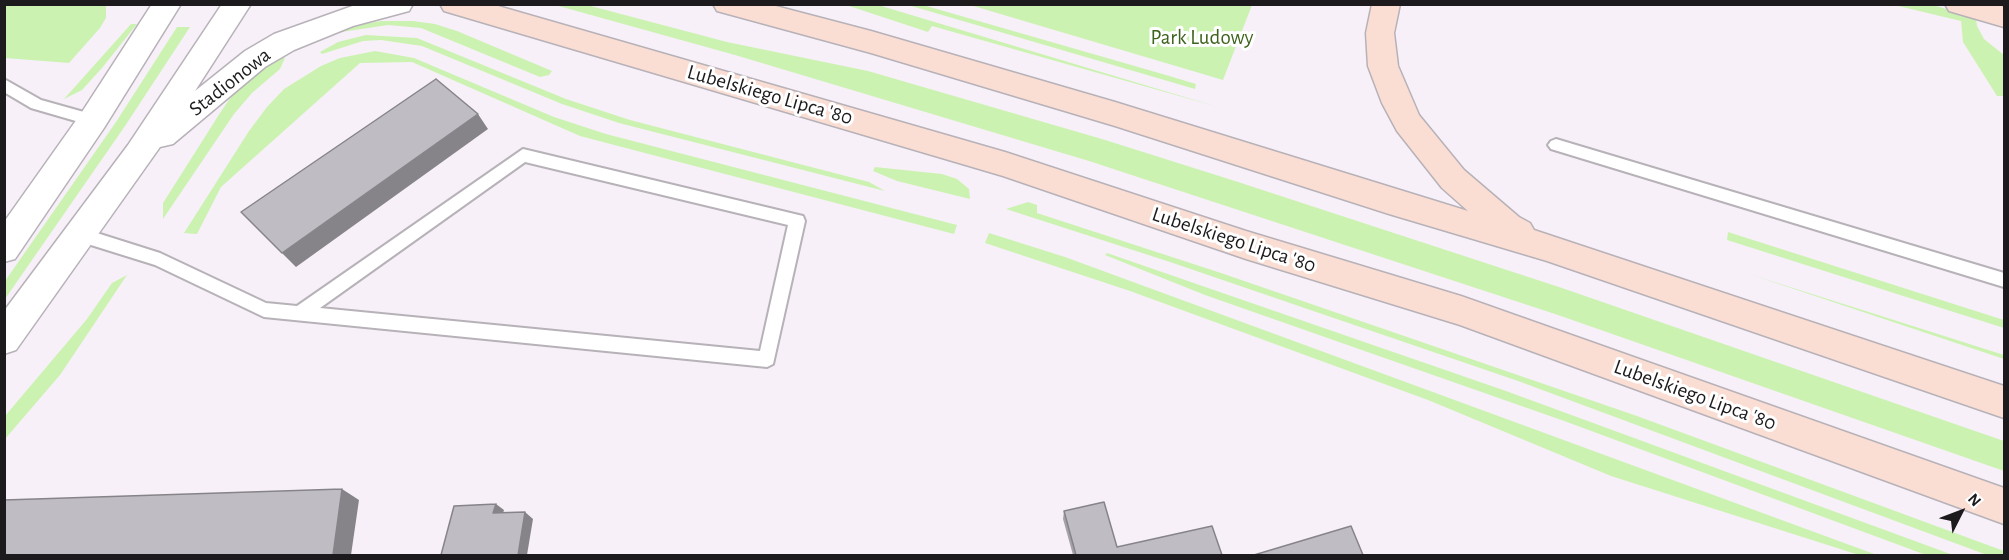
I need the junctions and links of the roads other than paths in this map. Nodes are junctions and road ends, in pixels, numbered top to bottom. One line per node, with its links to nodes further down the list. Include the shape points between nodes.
1 (166, 4): 10 (street)
2 (237, 4): 12 (street, Stadionowa)
3 (399, 4): 12 (street, Stadionowa, via 346,18 284,42 255,59)
4 (454, 4): 20 (main road, Lubelskiego Lipca '80, via 1005,164 1246,245 1461,311)
5 (727, 4): 14 (main road, via 1092,107)
6 (1386, 4): 14 (main road, via 1380,33 1383,66 1397,103 1453,179 1509,226)
7 (1959, 4): 8 (main road)
8 (2004, 17)
9 (4, 84): 10 (lane, via 36,104)
10 (93, 120): 15 (street)
11 (1556, 145): 16 (lane)
12 (139, 154): 13 (street, Stadionowa)
13 (81, 235): 17 (lane, via 160,260 264,310); 18 (street, Stadionowa)
14 (1547, 247): 19 (main road)
15 (4, 249)
16 (2004, 280)
17 (298, 314): 17 (lane, via 523,154 797,221 767,359)
18 (4, 339)
19 (2004, 402)
20 (2004, 506)

